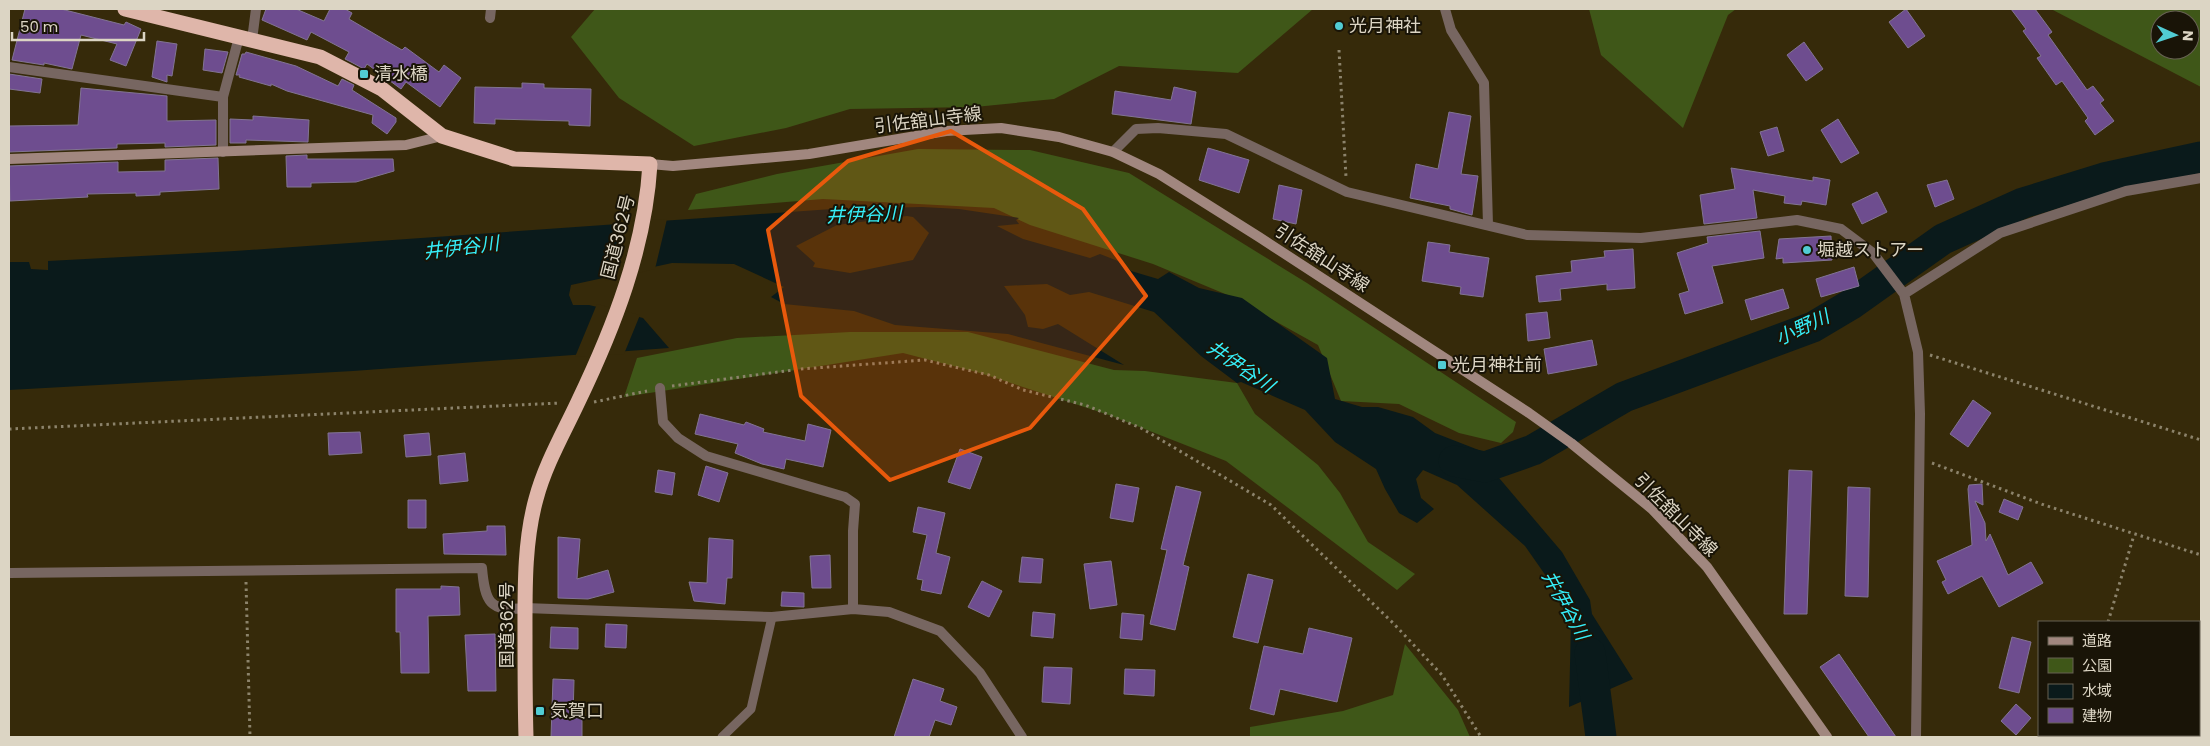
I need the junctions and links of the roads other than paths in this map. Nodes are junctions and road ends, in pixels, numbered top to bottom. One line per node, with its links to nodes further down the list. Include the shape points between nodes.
1 (125, 9): 4 (highway)
2 (256, 9): 4 (street)
3 (1445, 9): 13 (street, via 1451,30 1484,83)
4 (246, 38): 6 (street); 7 (highway, via 320,57 382,90)
5 (9, 67): 6 (street)
6 (223, 97): 8 (street)
7 (442, 136): 8 (main road, via 406,145); 11 (highway, via 514,159)
8 (223, 152): 10 (main road)
9 (1113, 152): 11 (main road, 引佐舘山寺線, via 1059,137 1001,128 946,131 809,154 673,166); 13 (street, via 1136,130 1158,128 1226,134 1347,192); 23 (main road, 引佐舘山寺線, via 1159,174 1528,413 1571,443 1652,509 1707,567)
10 (9, 159)
11 (650, 164): 17 (highway, 国道362号, via 644,224 632,266 614,319 559,437 536,500 527,556)
12 (2201, 178): 14 (street, via 2126,191 2000,233)
13 (1488, 225): 14 (street, via 1527,235 1641,238 1797,220 1841,229 1873,253)
14 (1904, 294): 24 (street, via 1918,352 1920,414)
15 (660, 388): 18 (street, via 663,422 678,438 706,456 845,497 856,504)
16 (9, 573): 17 (street, via 482,568 484,593 493,606 507,610)
17 (525, 608): 19 (street); 20 (highway, 国道362号)
18 (853, 608): 19 (street); 22 (street, via 889,612 940,631 980,674)
19 (772, 617): 21 (lane, via 751,709)
20 (526, 737)
21 (722, 737)
22 (1022, 737)
23 (1827, 737)
24 (1916, 737)

